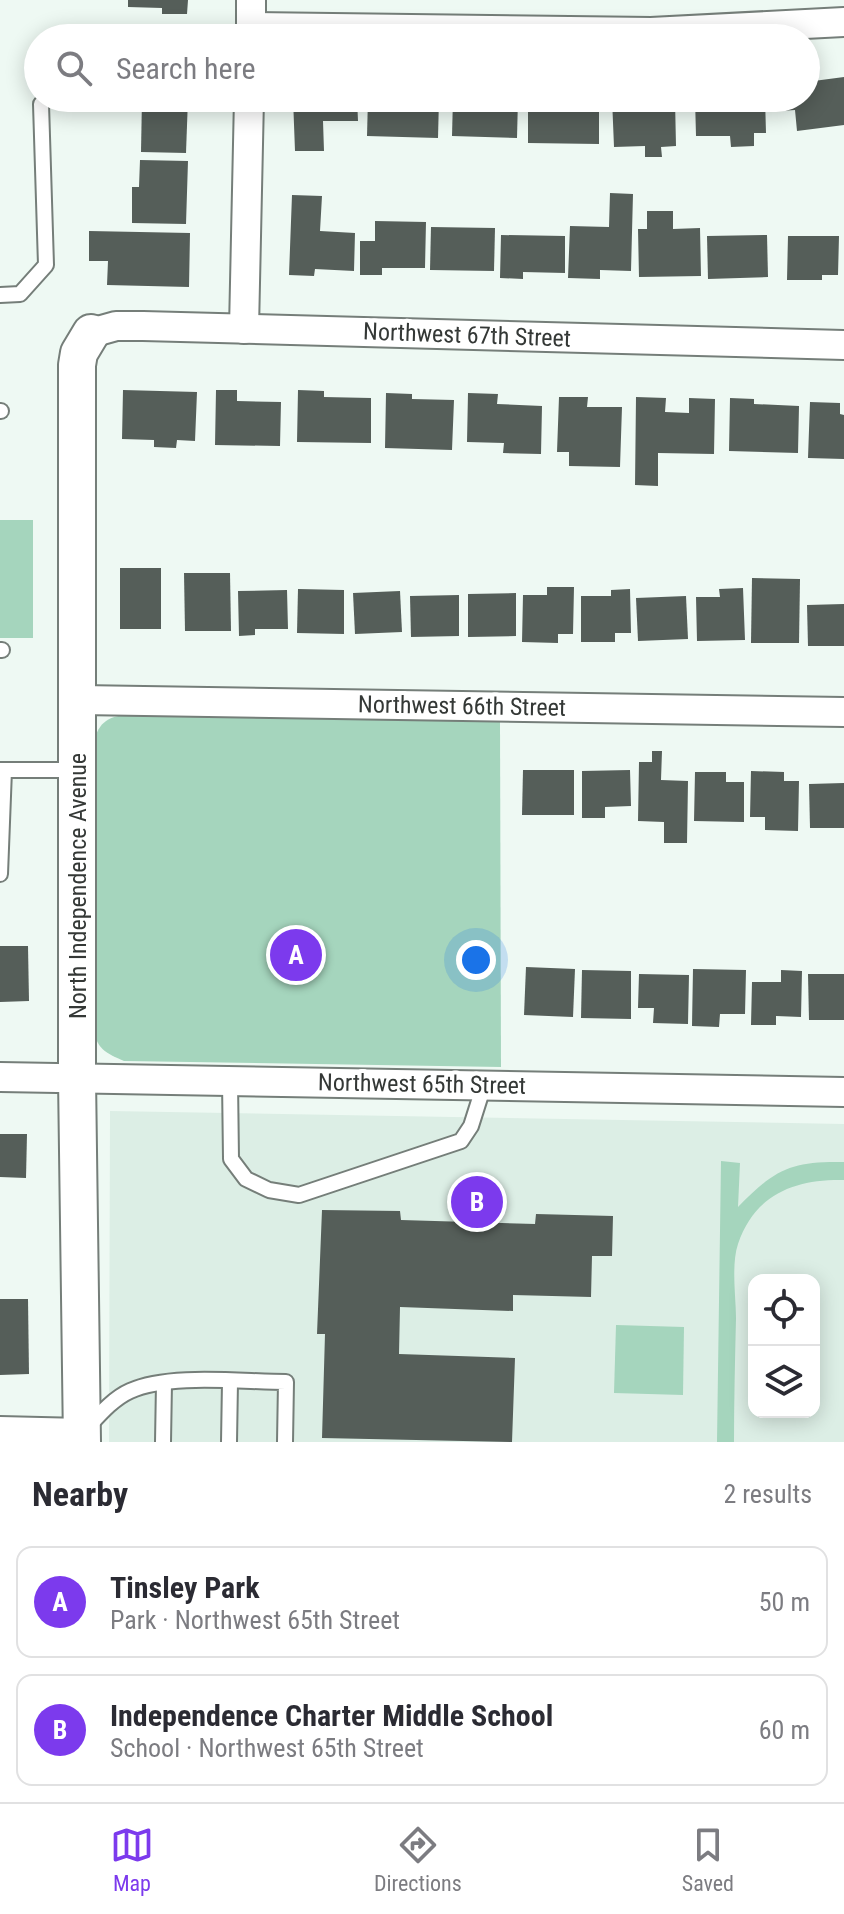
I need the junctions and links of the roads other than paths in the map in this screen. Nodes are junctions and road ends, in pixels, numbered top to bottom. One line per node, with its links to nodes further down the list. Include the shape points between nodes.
1 (251, 22): 3 (street)
2 (844, 22): 4 (street)
3 (331, 24)
4 (805, 24)
5 (41, 112): 7 (lane, via 46,265 20,294)
6 (249, 112): 8 (street)
7 (0, 295)
8 (244, 329): 9 (street, Northwest 67th Street, via 116,326); 10 (street, Northwest 67th Street)
9 (91, 333): 11 (street, North Independence Avenue, via 77,365)
10 (844, 345)
11 (80, 700): 12 (street, Northwest 66th Street); 14 (street, North Independence Avenue)
12 (844, 712)
13 (2, 770): 14 (lane); 15 (lane)
14 (80, 770): 17 (street, North Independence Avenue)
15 (0, 874)
16 (0, 1077): 17 (street, Northwest 65th Street)
17 (77, 1078): 18 (street, Northwest 65th Street); 24 (street, North Independence Avenue)
18 (230, 1081): 19 (street, Northwest 65th Street); 19 (lane, via 231,1159 246,1179 299,1195 461,1141)
19 (484, 1085): 20 (street, Northwest 65th Street)
20 (844, 1092)
21 (230, 1382): 22 (lane); 26 (lane); 27 (lane, via 286,1382)
22 (164, 1383): 24 (lane, via 126,1393); 25 (lane)
23 (0, 1431): 24 (street)
24 (82, 1438)
25 (163, 1442)
26 (229, 1442)
27 (285, 1442)

